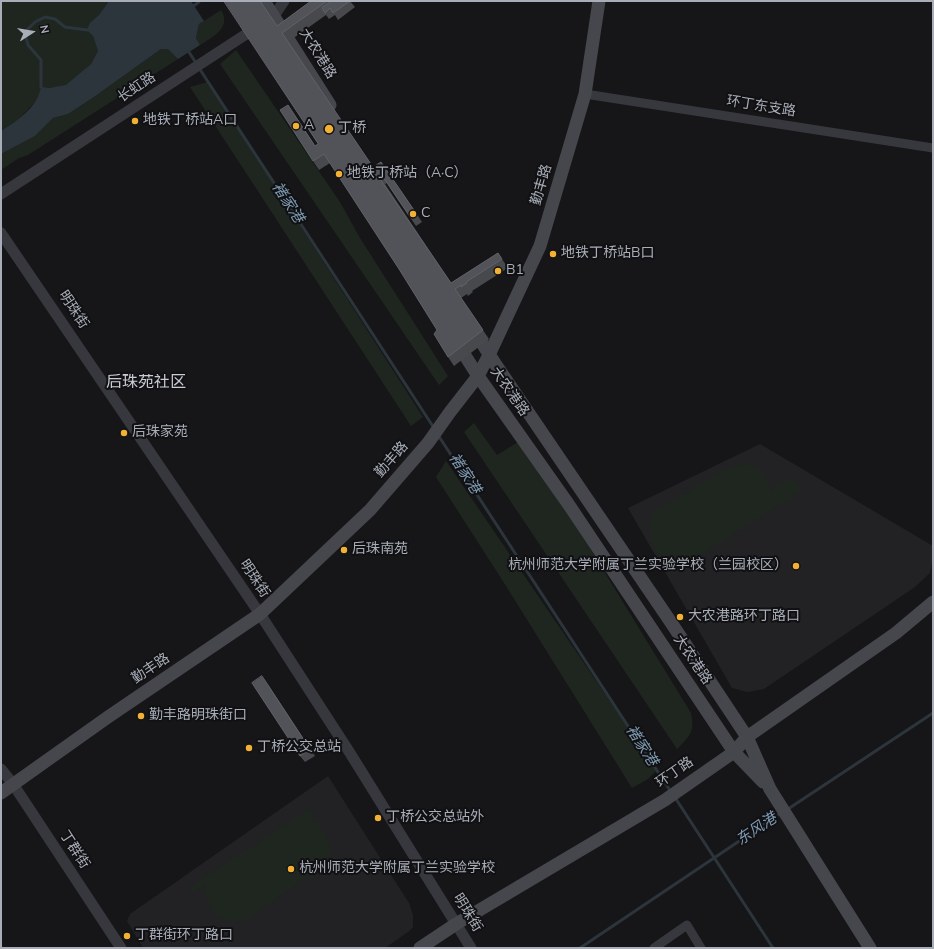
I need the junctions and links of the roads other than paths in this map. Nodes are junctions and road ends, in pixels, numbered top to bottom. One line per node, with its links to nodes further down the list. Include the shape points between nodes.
1 (264, 1): 5 (main road, 大农港路)
2 (284, 1): 5 (street, 长虹路)
3 (599, 1): 8 (main road, 勤丰路)
4 (248, 14): 6 (main road)
5 (274, 16): 6 (street, 长虹路); 9 (main road, 大农港路)
6 (256, 28): 7 (main road); 11 (street, 长虹路)
7 (264, 41)
8 (585, 94): 10 (street, 环丁东支路); 15 (main road, 勤丰路, via 540,246)
9 (337, 116)
10 (933, 148)
11 (1, 194)
12 (1, 233): 18 (street, 明珠街)
13 (468, 322): 15 (main road, 大农港路)
14 (448, 330): 16 (main road, 大农港路)
15 (490, 355): 16 (main road, 勤丰路); 19 (main road, 大农港路)
16 (478, 376): 18 (main road, 勤丰路, via 428,443 370,510); 20 (main road, 大农港路, via 569,505)
17 (933, 602): 19 (main road, 环丁路, via 896,633)
18 (260, 614): 22 (main road, 勤丰路); 25 (street, 明珠街)
19 (747, 737): 20 (main road, 环丁路); 23 (main road, 大农港路)
20 (734, 752): 23 (main road, 大农港路); 25 (main road, 环丁路, via 665,800)
21 (1, 769): 22 (street, 丁群街)
22 (13, 784): 24 (main road, 勤丰路); 27 (street, 丁群街)
23 (770, 789): 31 (main road, 大农港路)
24 (1, 792)
25 (456, 924): 28 (main road, 环丁路); 29 (street, 明珠街)
26 (656, 947): 30 (street, via 687,925)
27 (121, 948)
28 (420, 948)
29 (472, 948)
30 (701, 948)
31 (870, 948)

